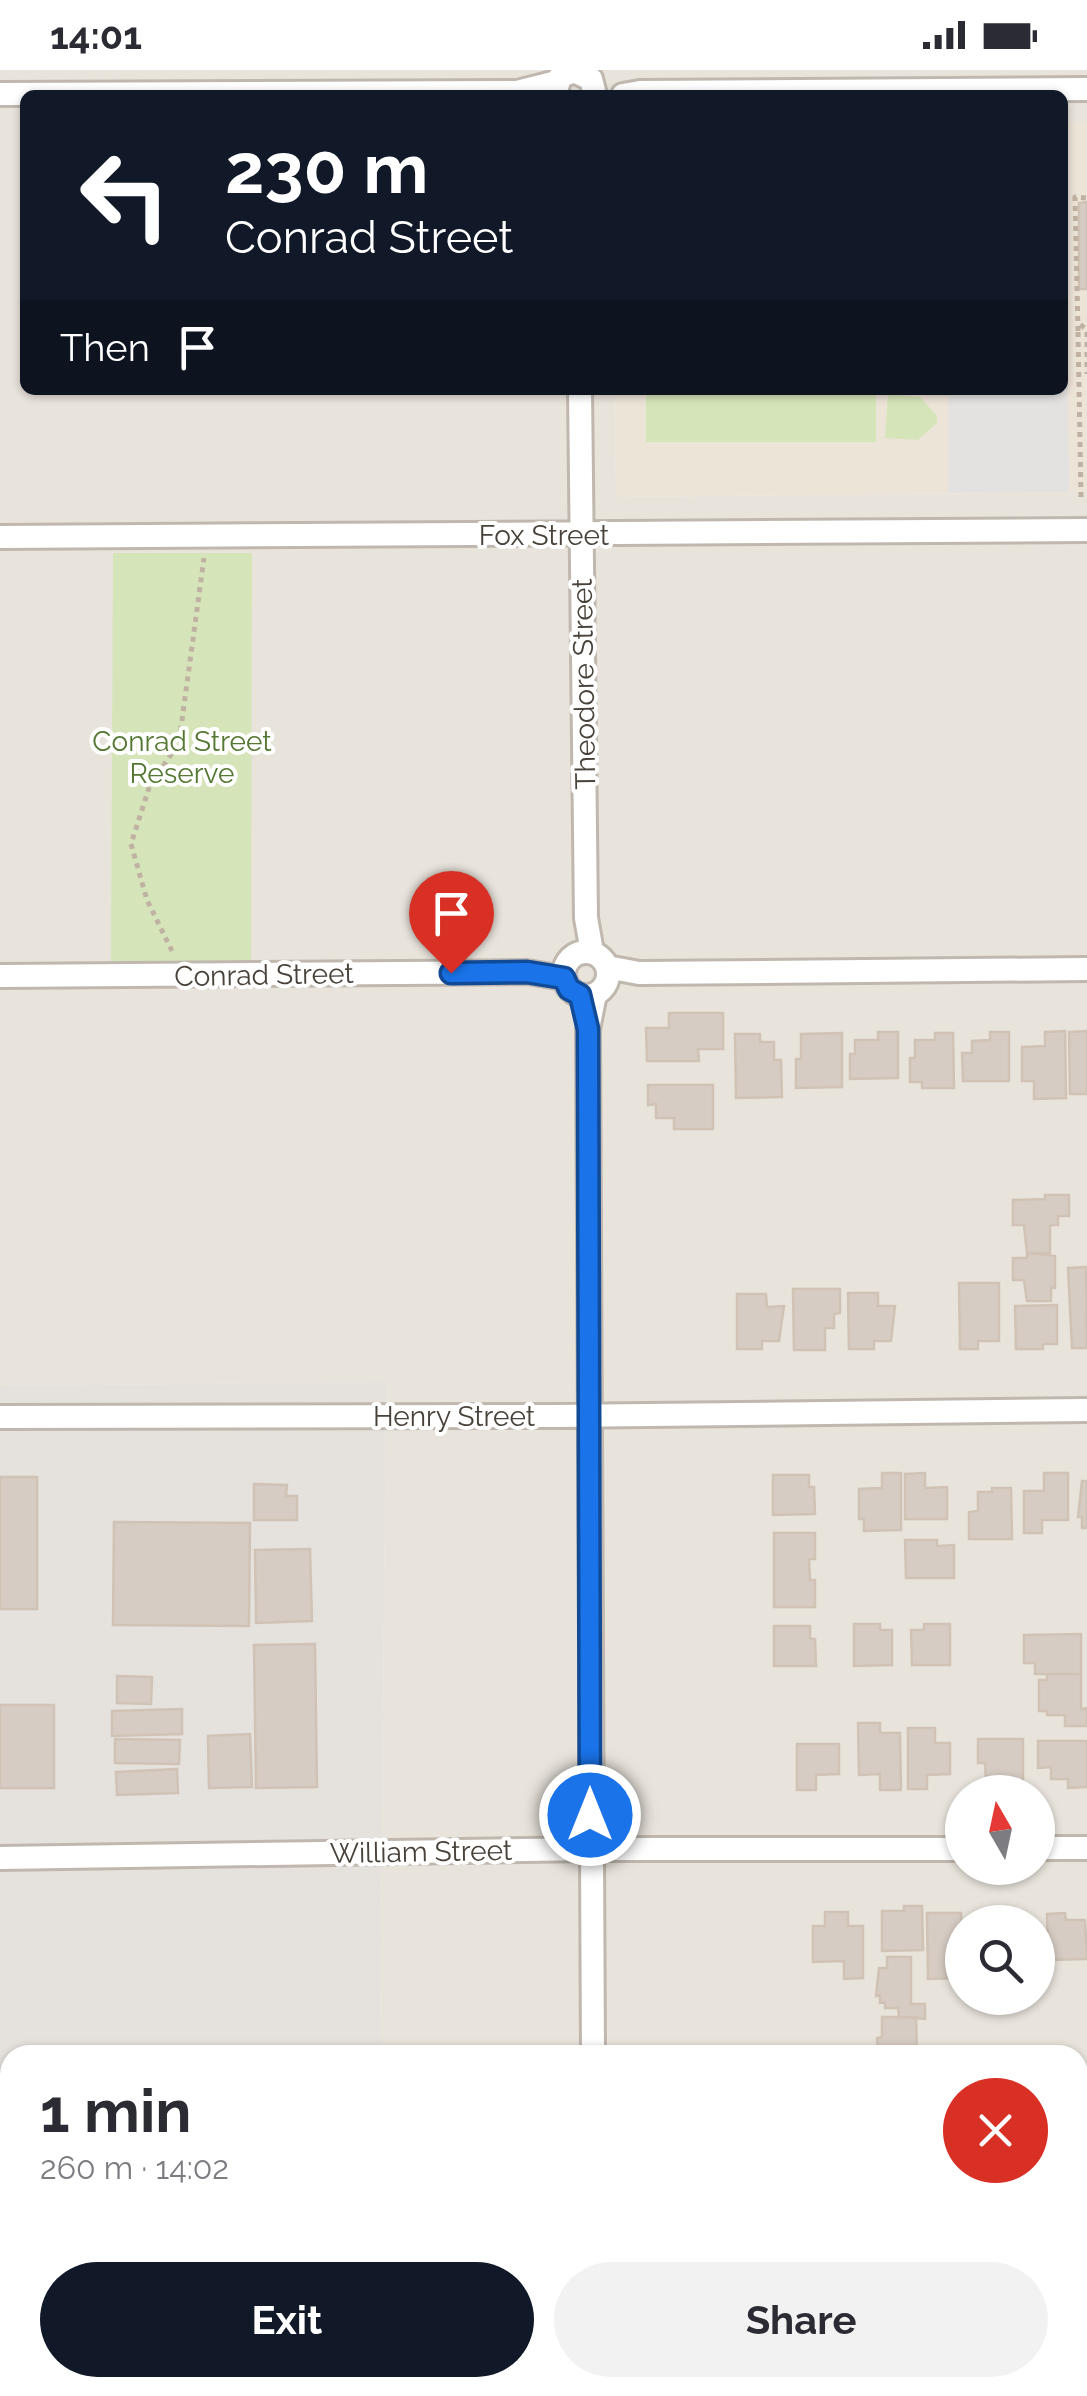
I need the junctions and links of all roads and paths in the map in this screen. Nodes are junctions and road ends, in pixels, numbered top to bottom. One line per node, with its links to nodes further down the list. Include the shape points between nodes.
1 (97, 81): 4 (street); 5 (street)
2 (576, 81): 6 (street); 7 (street)
3 (1087, 89): 8 (street)
4 (30, 90)
5 (391, 90)
6 (539, 90)
7 (615, 90)
8 (996, 90)
9 (1087, 198): 11 (path, via 1075,198)
10 (1087, 321): 11 (path)
11 (1078, 331): 15 (path)
12 (1086, 332): 13 (path)
13 (1087, 374)
14 (580, 395): 17 (street, Theodore Street)
15 (1081, 497)
16 (1087, 530): 17 (street, Fox Street)
17 (582, 535): 18 (street, Fox Street); 21 (street, Theodore Street)
18 (208, 536): 19 (street, Fox Street); 23 (path, via 179,742 149,788 132,844 146,900)
19 (0, 537)
20 (1087, 969): 21 (street, Conrad Street)
21 (586, 973): 23 (street, Conrad Street); 25 (street, Theodore Street)
22 (0, 976): 23 (street, Conrad Street)
23 (185, 976)
24 (1087, 1410): 25 (street, Henry Street)
25 (588, 1416): 26 (street, Henry Street); 30 (street, Theodore Street)
26 (0, 1417)
27 (945, 1848): 30 (street, William Street)
28 (1055, 1848): 29 (street)
29 (1087, 1848)
30 (590, 1849): 31 (street, William Street); 32 (street, Theodore Street)
31 (0, 1858)
32 (593, 2045)

